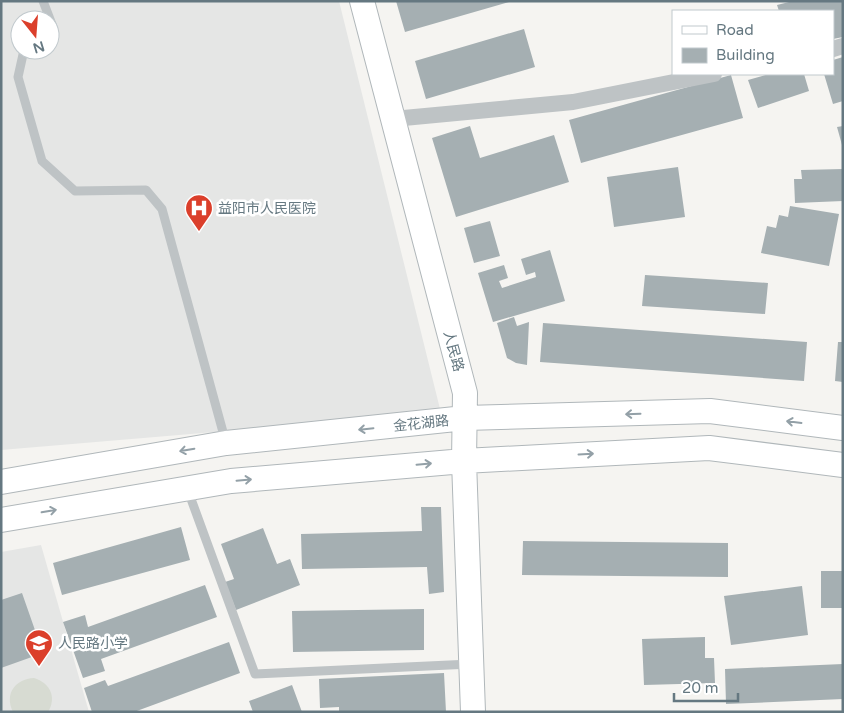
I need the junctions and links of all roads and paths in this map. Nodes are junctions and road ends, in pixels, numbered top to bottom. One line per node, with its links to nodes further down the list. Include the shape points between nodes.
1 (362, 1): 4 (main road, 人民路)
2 (22, 60): 7 (lane, via 18,78 42,161 75,191 146,190 162,209)
3 (709, 75): 4 (street, via 573,102)
4 (393, 118): 5 (main road, 人民路, via 465,393)
5 (465, 418): 6 (main road, 金花湖路, one-way to 5, via 710,411); 7 (main road, 金花湖路, one-way to 7); 8 (main road, 人民路)
6 (843, 428)
7 (226, 443): 10 (main road, 金花湖路, one-way to 10)
8 (464, 461): 9 (main road, one-way to 9, via 709,448); 11 (main road, one-way to 8, via 231,481); 13 (main road, 人民路)
9 (843, 465)
10 (1, 482)
11 (187, 488): 12 (main road, one-way to 11); 13 (lane, via 255,674)
12 (1, 520)
13 (472, 664): 14 (main road, 人民路)
14 (473, 712)

